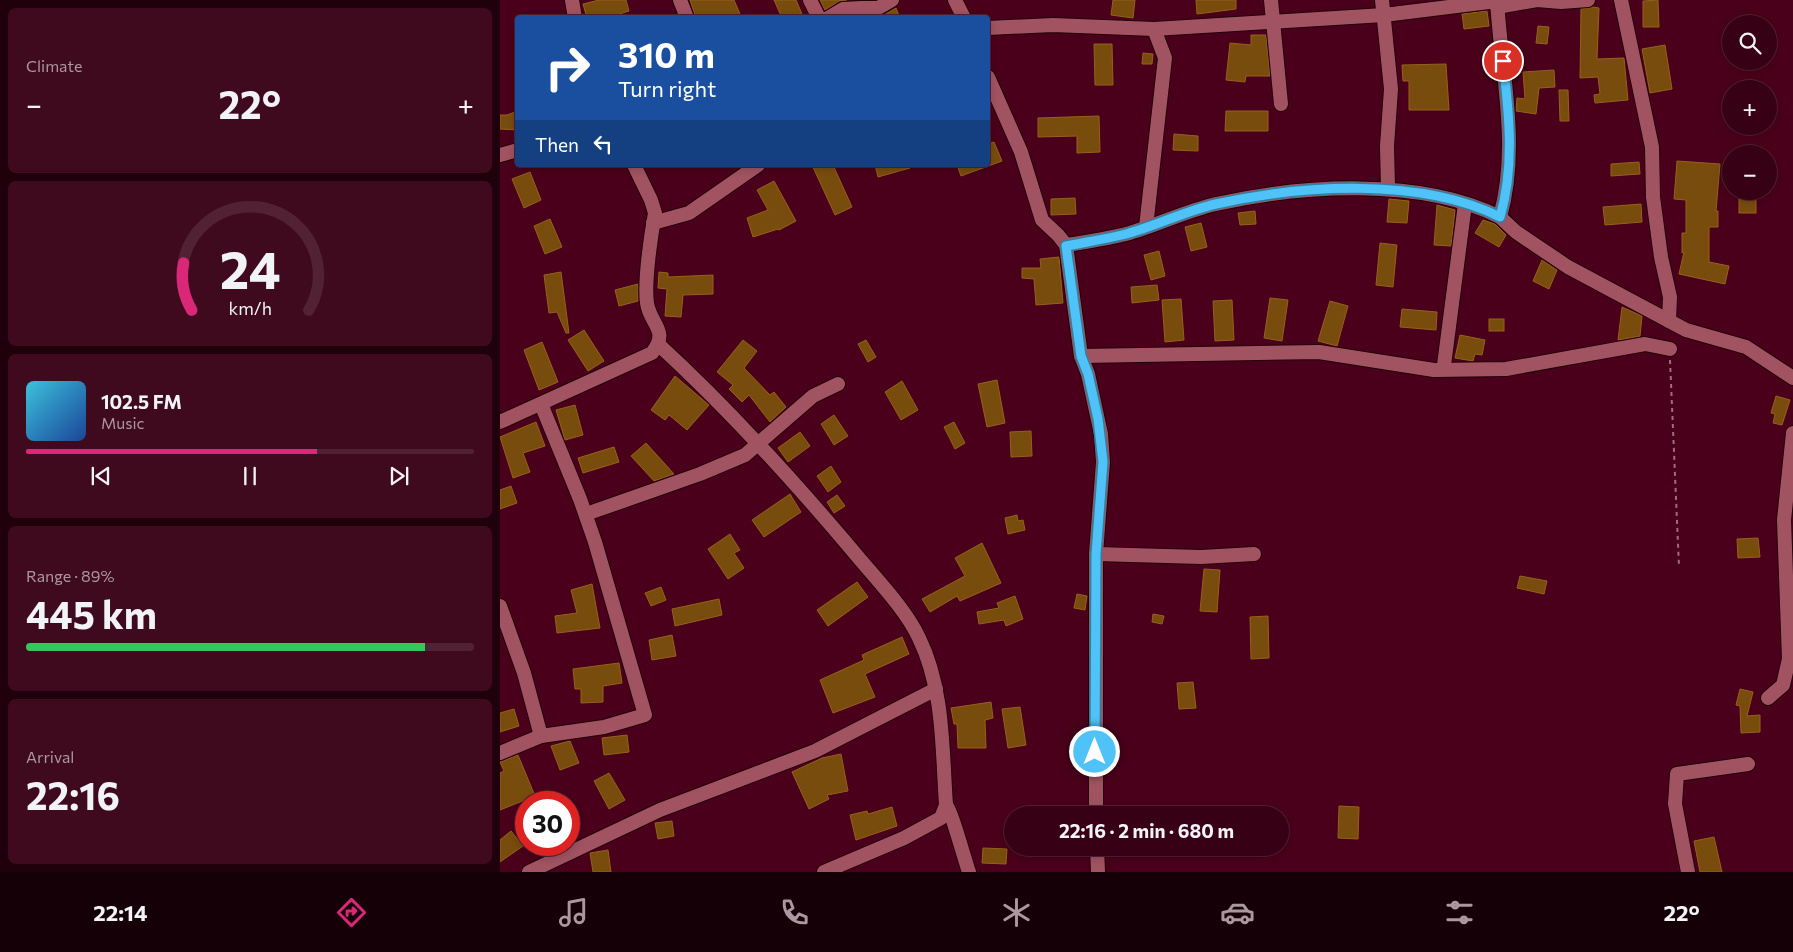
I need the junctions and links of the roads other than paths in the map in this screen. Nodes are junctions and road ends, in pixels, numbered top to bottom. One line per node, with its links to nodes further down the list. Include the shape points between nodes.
1 (572, 0): 11 (street)
2 (680, 0): 12 (street)
3 (810, 0): 13 (street)
4 (892, 0): 14 (street, via 880,7 843,9)
5 (955, 0): 15 (street)
6 (1271, 0): 17 (street)
7 (1382, 0): 16 (street)
8 (1588, 0): 10 (street)
9 (1621, 0): 32 (street, via 1652,147 1653,197 1670,297)
10 (1497, 3): 16 (street); 28 (street, via 1509,114 1508,189)
11 (574, 15)
12 (686, 15)
13 (818, 15)
14 (833, 15)
15 (962, 15)
16 (1384, 15): 17 (street); 26 (street, via 1391,89)
17 (1274, 22): 19 (street); 21 (street)
18 (990, 28): 19 (street, via 1053,25)
19 (1154, 30): 30 (street, via 1165,58)
20 (990, 82): 31 (street, via 1021,152 1042,220)
21 (1281, 104)
22 (515, 151): 23 (street)
23 (500, 155)
24 (635, 167): 29 (street, via 651,200 655,213)
25 (755, 167): 29 (street, via 689,213)
26 (1388, 188): 27 (street, via 1439,196); 30 (street, via 1271,194 1215,204)
27 (1465, 204): 28 (street); 36 (street)
28 (1500, 217): 32 (street, via 1516,232 1568,266)
29 (653, 223): 33 (street, via 647,304 661,335)
30 (1146, 227): 31 (street)
31 (1066, 246): 35 (street)
32 (1669, 321): 37 (street, via 1708,338 1746,347)
33 (659, 345): 39 (street, via 652,353); 42 (street)
34 (1670, 349): 35 (street, via 1646,344 1506,369 1434,370 1319,352)
35 (1081, 356): 44 (street, via 1101,434)
36 (1444, 365)
37 (1793, 378)
38 (838, 384): 42 (street, via 813,396)
39 (541, 404): 40 (street); 43 (street)
40 (500, 422)
41 (1793, 433): 48 (street, via 1784,520 1789,659 1783,685)
42 (758, 442): 43 (street, via 744,455 700,474); 47 (street, via 895,602 919,637)
43 (586, 514): 49 (street, via 645,715 604,727)
44 (1096, 554): 45 (street, via 1201,557); 53 (street)
45 (1254, 554)
46 (500, 606): 49 (street, via 524,673)
47 (936, 689): 52 (street); 55 (street, via 815,751 660,810)
48 (1768, 698)
49 (541, 736): 50 (street)
50 (500, 753)
51 (1748, 764): 59 (street, via 1677,774 1675,804)
52 (946, 805): 56 (street, via 941,818 904,838); 57 (street, via 950,808)
53 (1096, 806)
54 (1097, 856): 58 (street)
55 (529, 872)
56 (824, 872)
57 (969, 872)
58 (1098, 872)
59 (1688, 872)

